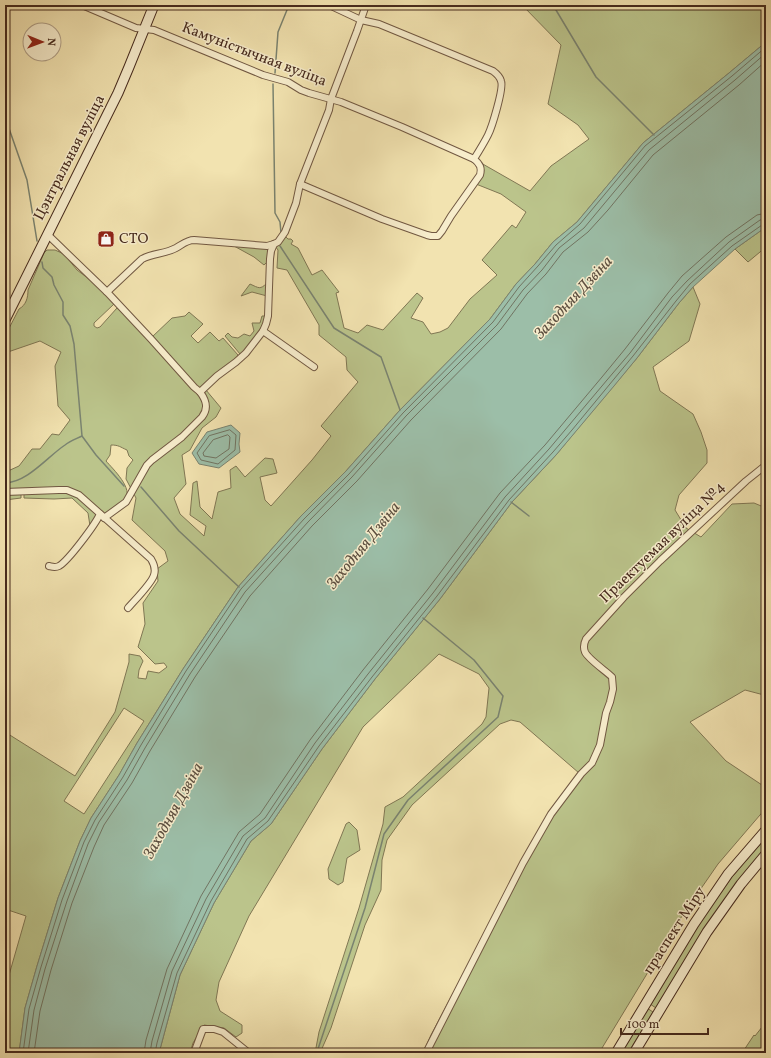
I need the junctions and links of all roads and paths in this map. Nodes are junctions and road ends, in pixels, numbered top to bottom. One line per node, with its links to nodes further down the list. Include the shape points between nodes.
1 (82, 5): 6 (street, Камуністычная вуліца)
2 (154, 5): 6 (street, Цэнтральная вуліца)
3 (329, 5): 5 (street)
4 (366, 5): 5 (street, Камуністычная вуліца)
5 (361, 20): 7 (street, Камуністычная вуліца); 8 (street, via 378,24 497,74 502,84 498,103 488,134)
6 (144, 29): 7 (street, Камуністычная вуліца, via 154,30 263,75); 10 (street, Цэнтральная вуліца, via 118,93)
7 (331, 99): 8 (street, Камуністычная вуліца); 9 (street, Камуністычная вуліца)
8 (474, 159): 9 (street, via 481,167 480,175 440,234 435,236 382,219)
9 (300, 184): 11 (street, Камуністычная вуліца, via 285,232)
10 (47, 234): 12 (street); 13 (street, Цэнтральная вуліца)
11 (274, 244): 12 (street, via 259,246 190,240 168,252 142,258); 14 (street, via 270,259 268,316)
12 (107, 292): 16 (street)
13 (5, 320)
14 (263, 331): 15 (street); 16 (street, via 246,353)
15 (314, 368)
16 (200, 392): 19 (street, via 206,404 205,414 182,437 152,460 126,502)
17 (766, 465): 26 (street, Праектуемая вуліца №4, via 660,561 586,639 584,646 588,657 612,677 613,690 600,745 592,763 551,814 523,863)
18 (5, 492): 19 (street, via 67,490 79,495)
19 (102, 516): 20 (street, via 59,566); 21 (street, via 151,559 155,569 153,579)
20 (49, 566)
21 (128, 608)
22 (766, 830): 27 (street, праспект Міру, via 728,874 694,924)
23 (766, 854): 28 (street, праспект Міру, via 707,932)
24 (194, 1053): 25 (street, via 203,1029 214,1029 223,1032)
25 (249, 1053)
26 (426, 1053)
27 (616, 1053)
28 (634, 1053)

